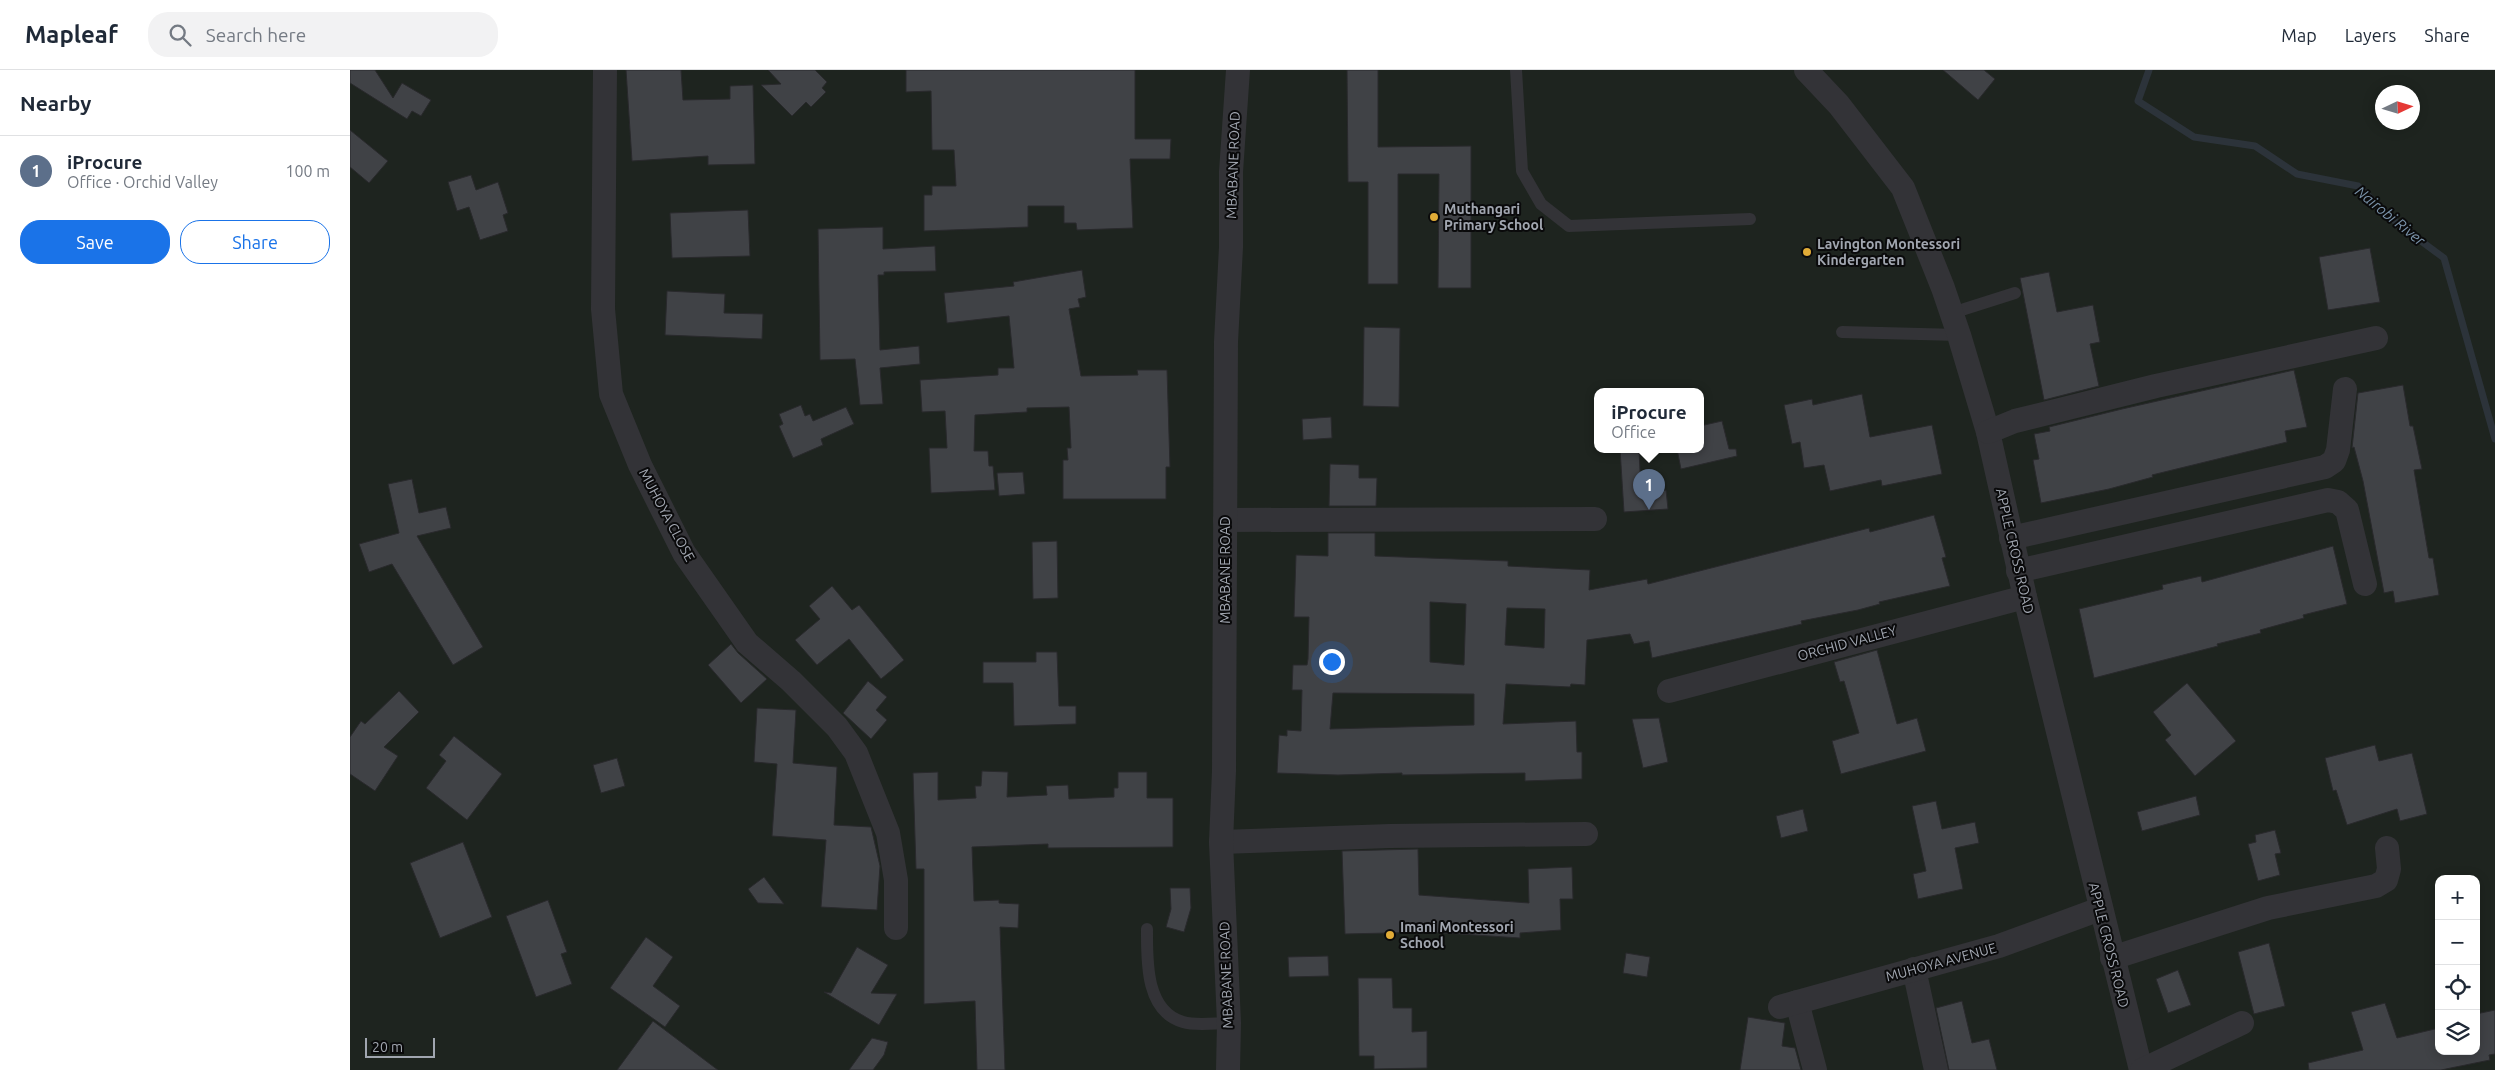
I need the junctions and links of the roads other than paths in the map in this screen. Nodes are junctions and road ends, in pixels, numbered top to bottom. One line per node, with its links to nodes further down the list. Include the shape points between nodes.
1 (605, 70): 23 (street, MUHOYA CLOSE, via 603,308 611,394 640,464 684,553 747,643 791,680 837,727 856,753 888,833 896,880)
2 (1238, 70): 13 (street, MBABANE ROAD, via 1226,342)
3 (1516, 70): 5 (lane, via 1522,172 1541,204 1569,226)
4 (1806, 70): 7 (street, APPLE CROSS ROAD, via 1839,105 1902,188)
5 (1750, 219)
6 (2015, 293): 7 (lane)
7 (1956, 324): 8 (lane); 11 (street, APPLE CROSS ROAD)
8 (1842, 332)
9 (2376, 338): 11 (street, via 2156,386 2015,421)
10 (2345, 389): 14 (street, via 2338,450 2334,461 2325,467)
11 (1988, 432): 14 (street, APPLE CROSS ROAD)
12 (1595, 519): 13 (street)
13 (1225, 520): 20 (street, MBABANE ROAD)
14 (2012, 538): 15 (street, APPLE CROSS ROAD)
15 (2018, 571): 16 (street, via 2328,500 2338,502 2347,510); 17 (street, APPLE CROSS ROAD)
16 (2365, 584)
17 (2024, 597): 18 (street, ORCHID VALLEY); 22 (street, APPLE CROSS ROAD)
18 (1669, 691)
19 (1586, 834): 20 (street)
20 (1221, 842): 27 (street, MBABANE ROAD)
21 (2387, 848): 25 (street, via 2390,869 2386,880 2376,886 2268,908)
22 (2100, 909): 25 (street, APPLE CROSS ROAD); 26 (street, MUHOYA AVENUE, via 1999,946)
23 (896, 928)
24 (1147, 929): 27 (lane, via 1150,982 1166,1013 1184,1023)
25 (2112, 958): 32 (street, APPLE CROSS ROAD)
26 (1914, 969): 30 (street, MUHOYA AVENUE, via 1789,1005); 31 (street)
27 (1229, 1023): 29 (street, MBABANE ROAD)
28 (2242, 1023): 32 (street)
29 (1228, 1070)
30 (1815, 1070)
31 (1936, 1070)
32 (2141, 1070)

